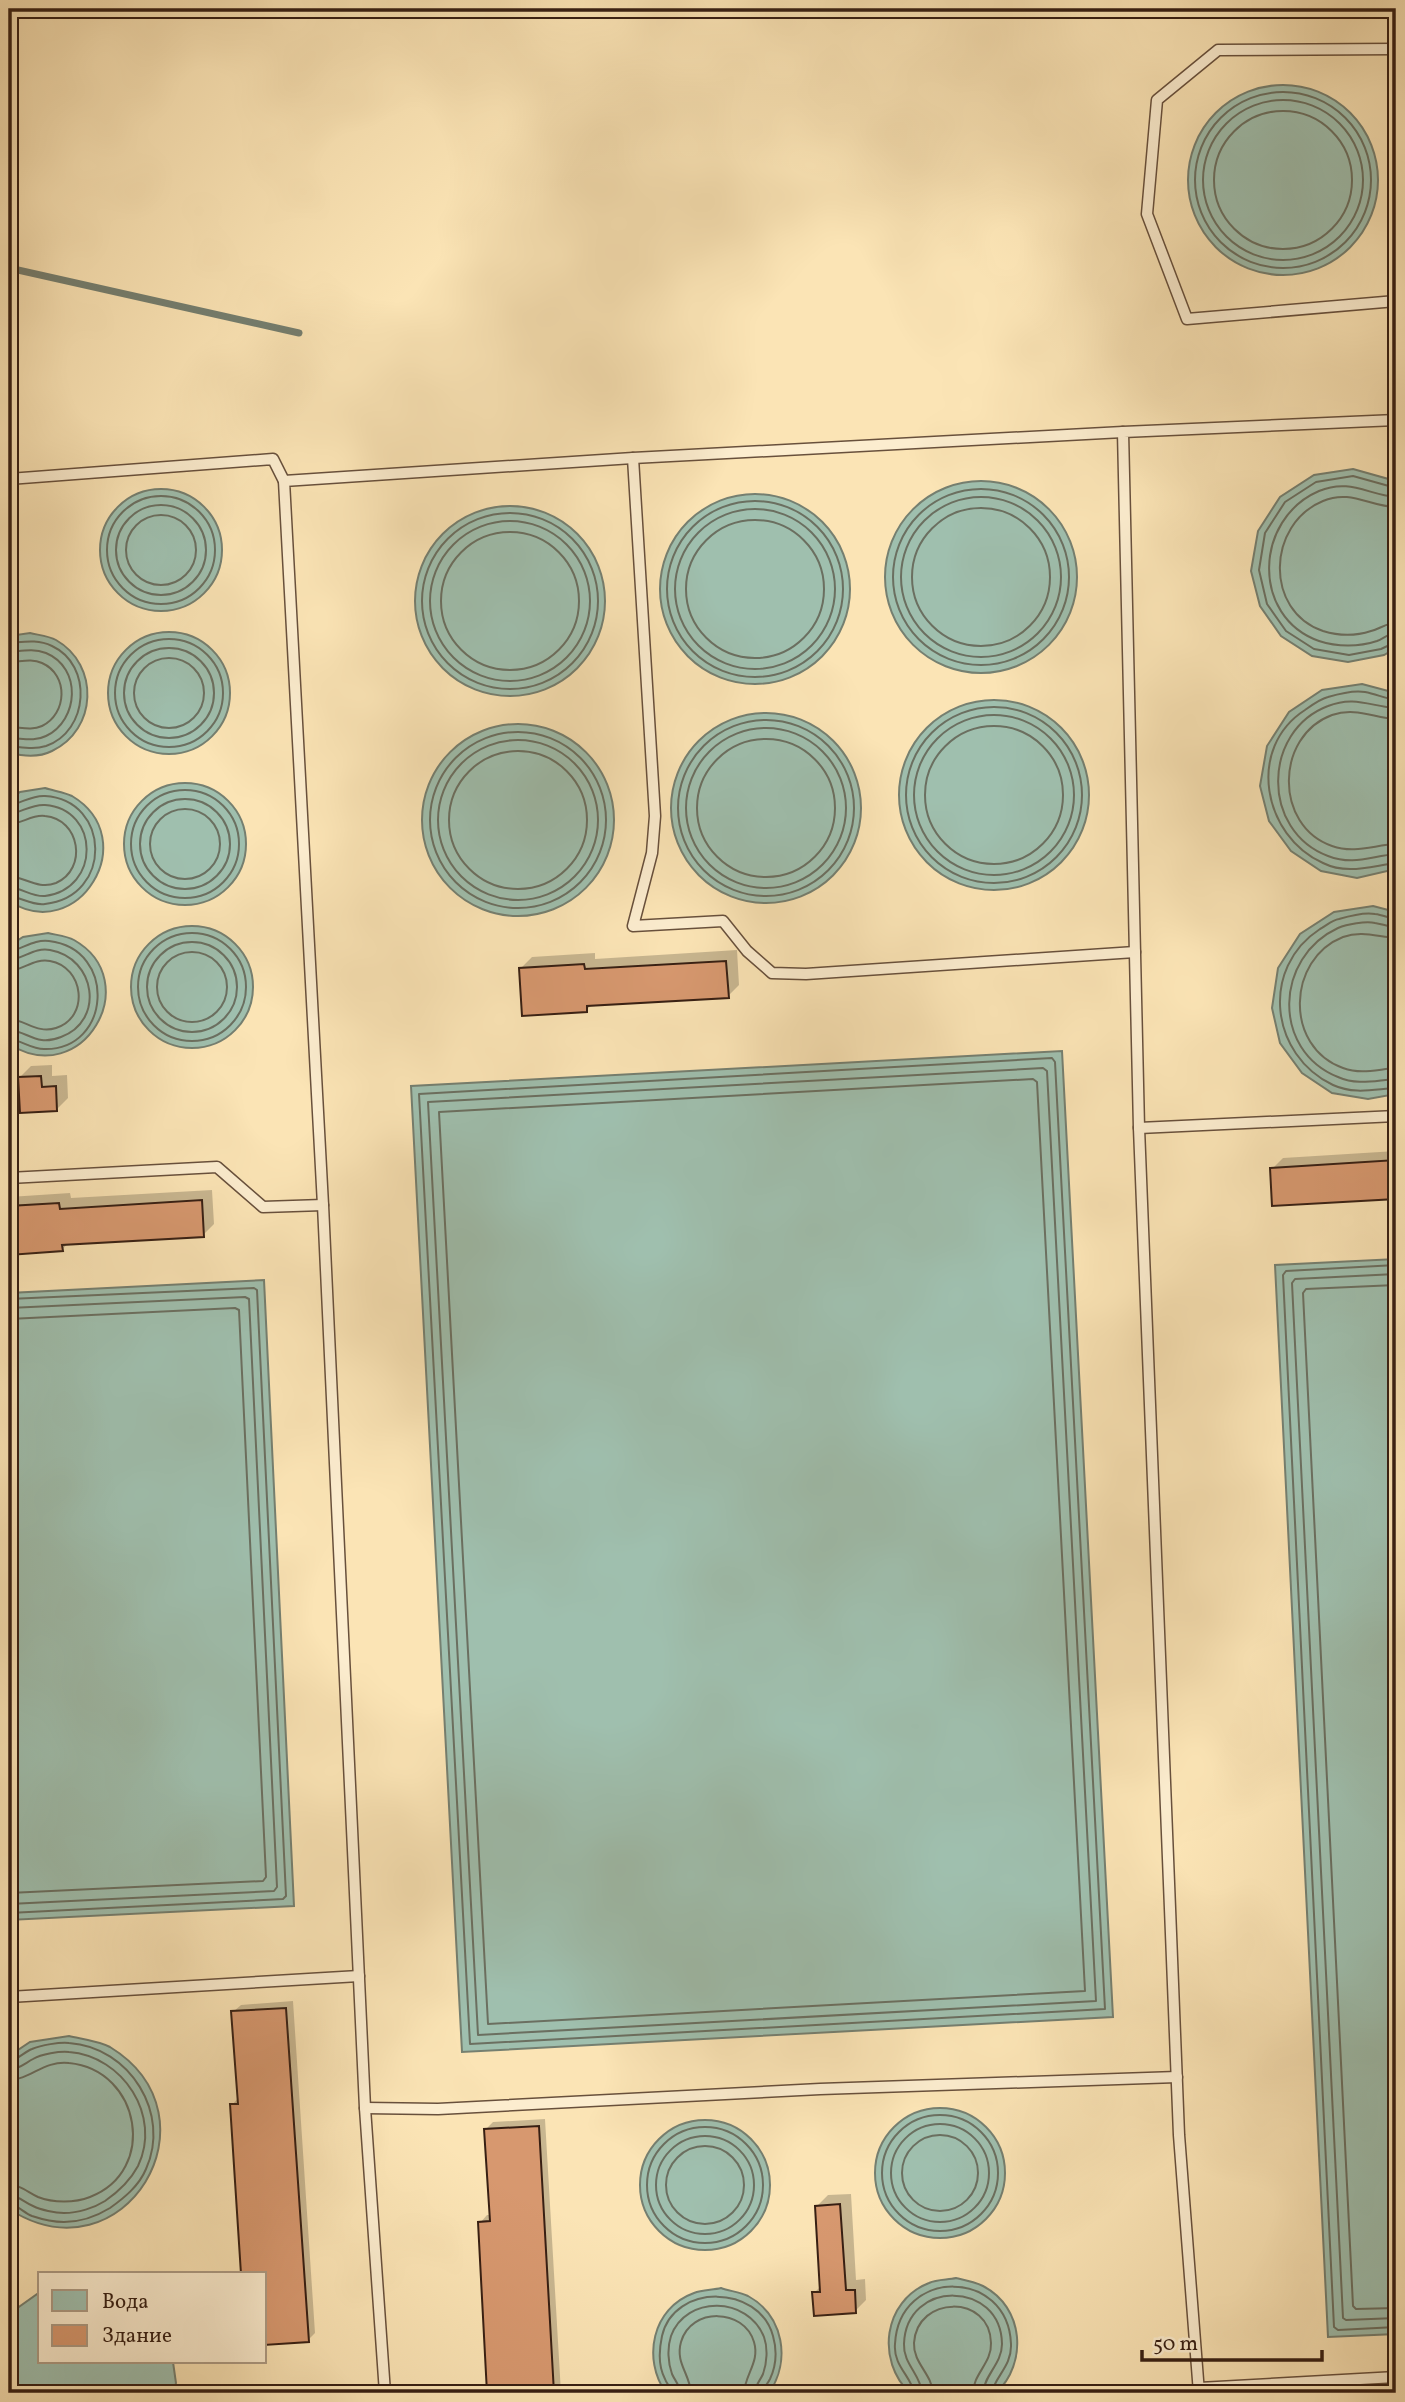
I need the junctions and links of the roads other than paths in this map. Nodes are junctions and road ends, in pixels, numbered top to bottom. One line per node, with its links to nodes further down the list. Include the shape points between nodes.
1 (1396, 49): 2 (lane, via 1218,50 1157,100 1147,214 1187,319)
2 (1396, 301)
3 (1396, 420): 4 (lane)
4 (1123, 432): 5 (lane); 8 (lane)
5 (634, 458): 7 (lane); 8 (lane, via 655,816 652,853 634,926 723,922 772,973 806,975)
6 (9, 479): 7 (lane, via 273,459)
7 (284, 481): 12 (lane)
8 (1135, 952): 10 (lane)
9 (1396, 1116): 10 (lane)
10 (1139, 1128): 15 (lane)
11 (9, 1178): 12 (lane, via 217,1167 263,1207)
12 (323, 1205): 13 (lane)
13 (359, 1976): 14 (lane); 16 (lane)
14 (9, 1997)
15 (1177, 2077): 16 (lane, via 820,2088 438,2109); 18 (lane)
16 (365, 2108): 19 (lane)
17 (1396, 2377): 18 (lane)
18 (1199, 2390)
19 (385, 2393)

